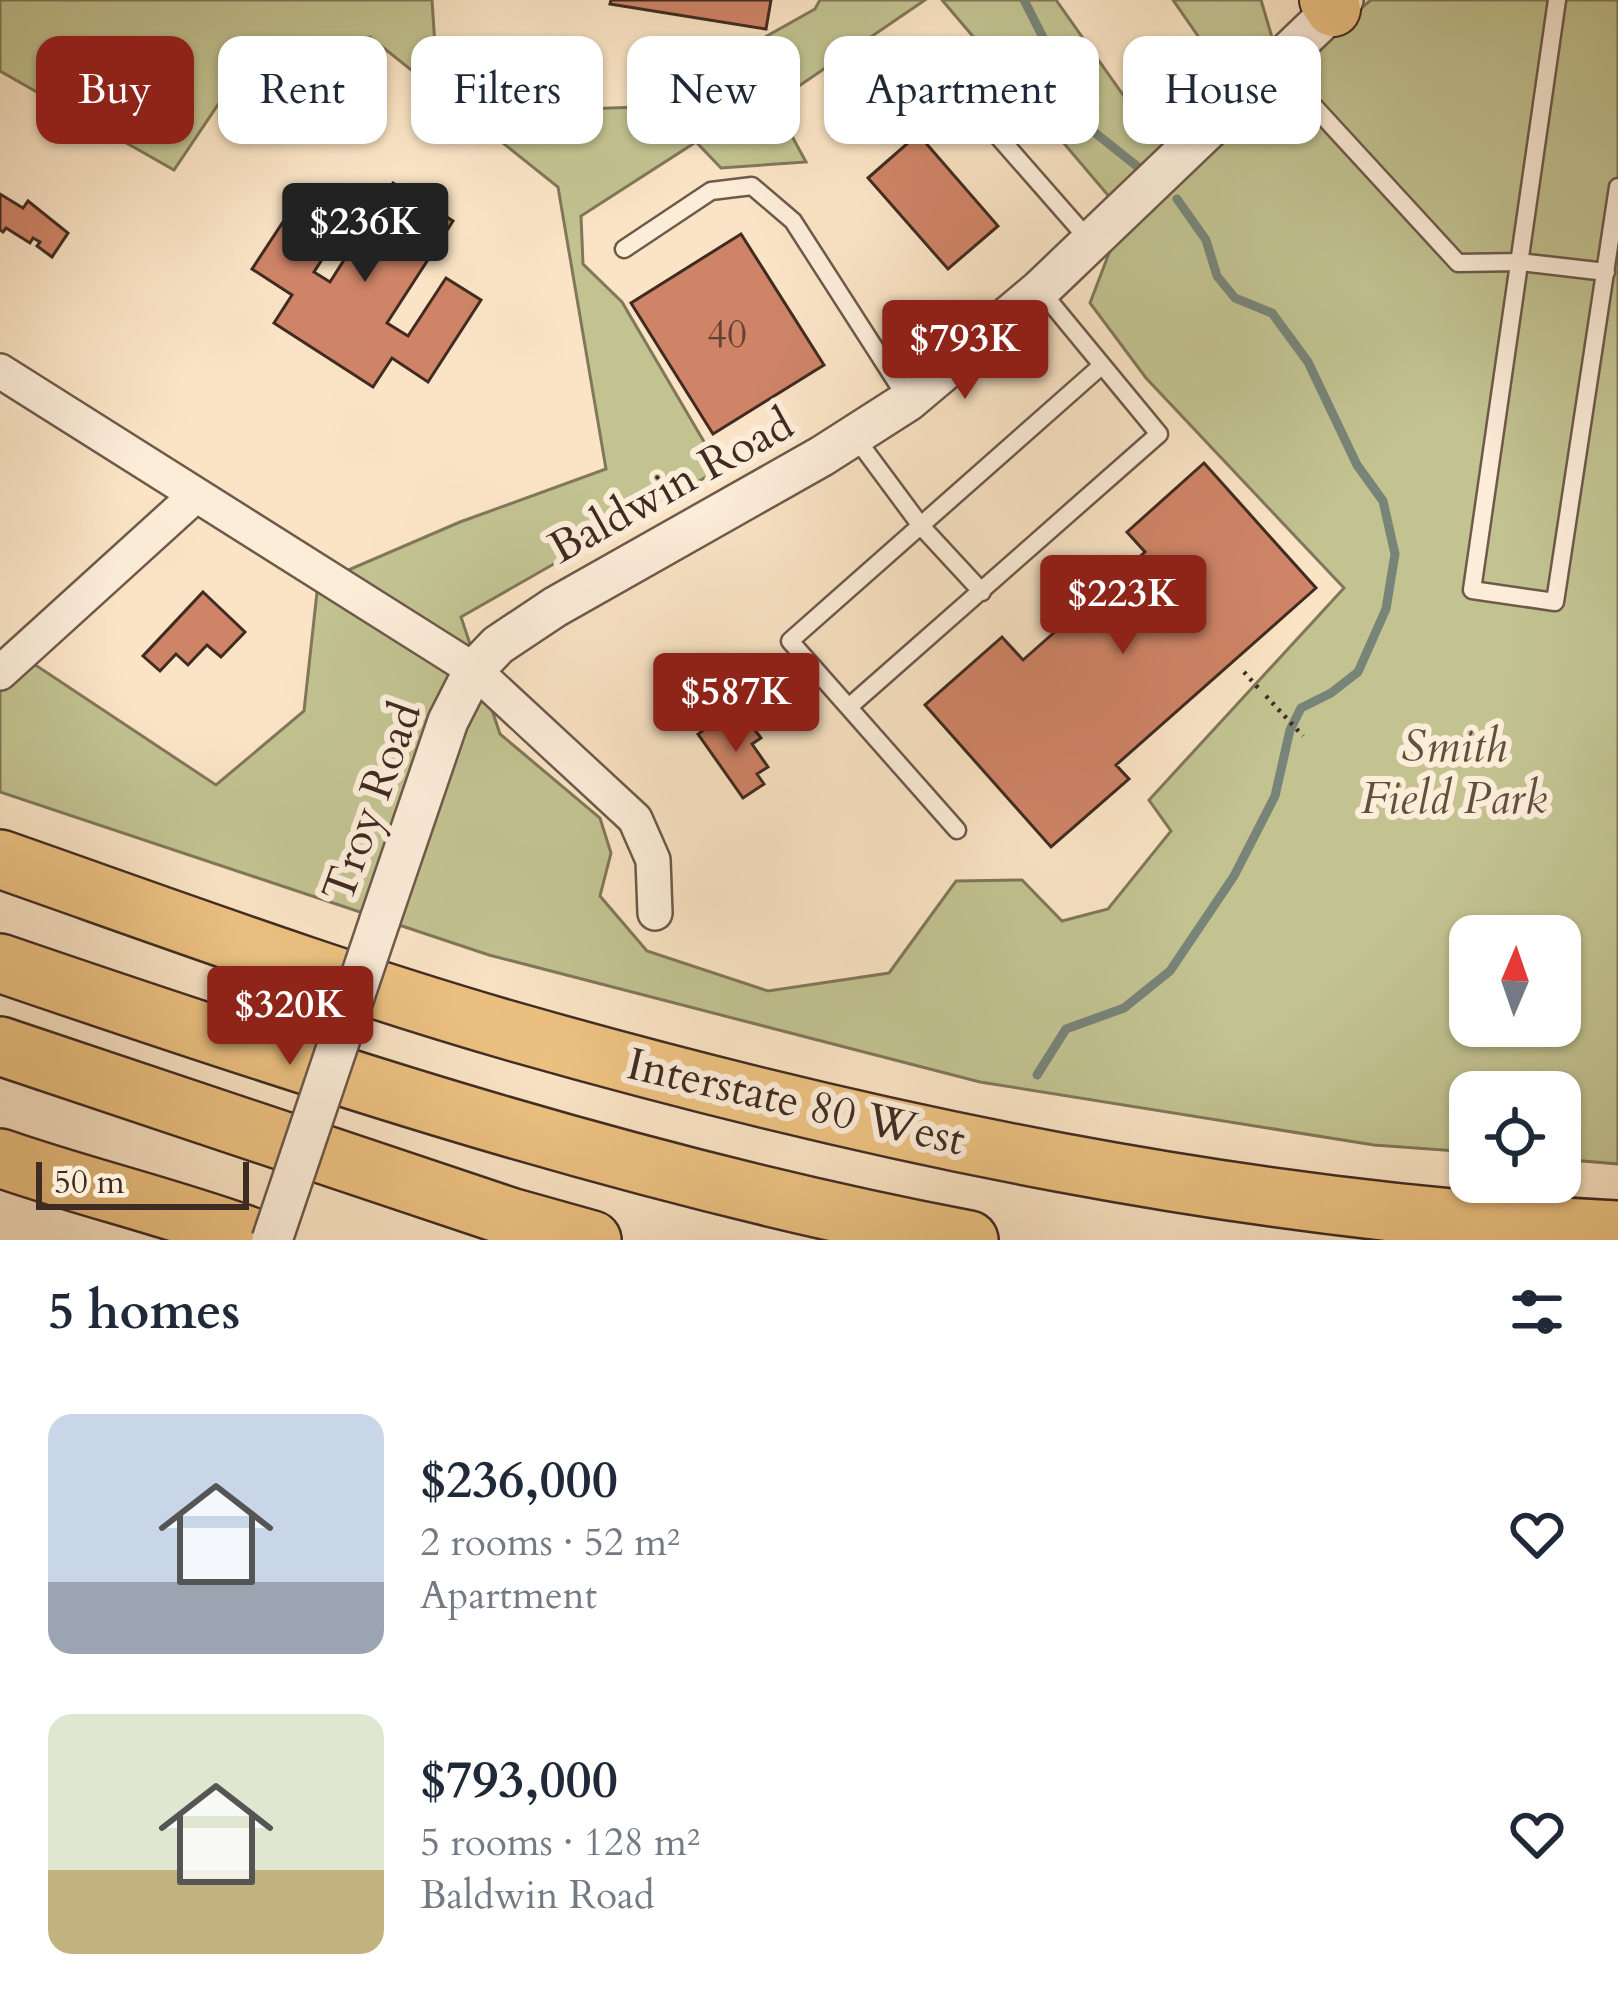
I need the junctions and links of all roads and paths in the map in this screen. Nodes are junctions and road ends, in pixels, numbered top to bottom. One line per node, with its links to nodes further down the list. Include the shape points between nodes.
1 (1557, 0): 10 (lane)
2 (1335, 3): 3 (street, Baldwin Road)
3 (1304, 36)
4 (1321, 115): 10 (lane, via 1457,263)
5 (1005, 144): 8 (lane)
6 (1193, 144): 8 (street, Baldwin Road)
7 (1618, 187): 11 (lane)
8 (1090, 241): 12 (street, Baldwin Road)
9 (624, 249): 15 (lane, via 711,191 752,186 793,221)
10 (1520, 262): 11 (lane); 11 (lane, via 1472,590 1555,602)
11 (1606, 272)
12 (1040, 290): 13 (lane); 15 (street, Baldwin Road)
13 (1100, 368): 18 (lane); 19 (lane, via 1159,434)
14 (0, 371): 17 (street, Troy Road)
15 (908, 401): 16 (street, Baldwin Road)
16 (854, 437): 18 (lane); 20 (street, Baldwin Road, via 555,607)
17 (196, 495): 20 (street, Troy Road); 22 (street)
18 (921, 526): 19 (lane); 23 (lane, via 790,641)
19 (982, 592): 23 (lane)
20 (474, 670): 27 (street, Troy Road, via 635,819 653,860); 35 (street, Troy Road, bridge, via 448,721)
21 (1244, 672): 24 (path)
22 (0, 673)
23 (850, 706): 25 (lane)
24 (1303, 736)
25 (957, 830)
26 (0, 859): 33 (highway, Interstate 80 West, via 510,1030 733,1091 1132,1174 1409,1212)
27 (655, 913)
28 (0, 963): 37 (highway, via 524,1134)
29 (0, 1046): 36 (highway)
30 (0, 1128): 32 (highway, via 112,1171)
31 (0, 1158): 32 (highway)
32 (149, 1202): 34 (highway)
33 (1618, 1230)
34 (260, 1240)
35 (272, 1240)
36 (592, 1240)
37 (969, 1240)

